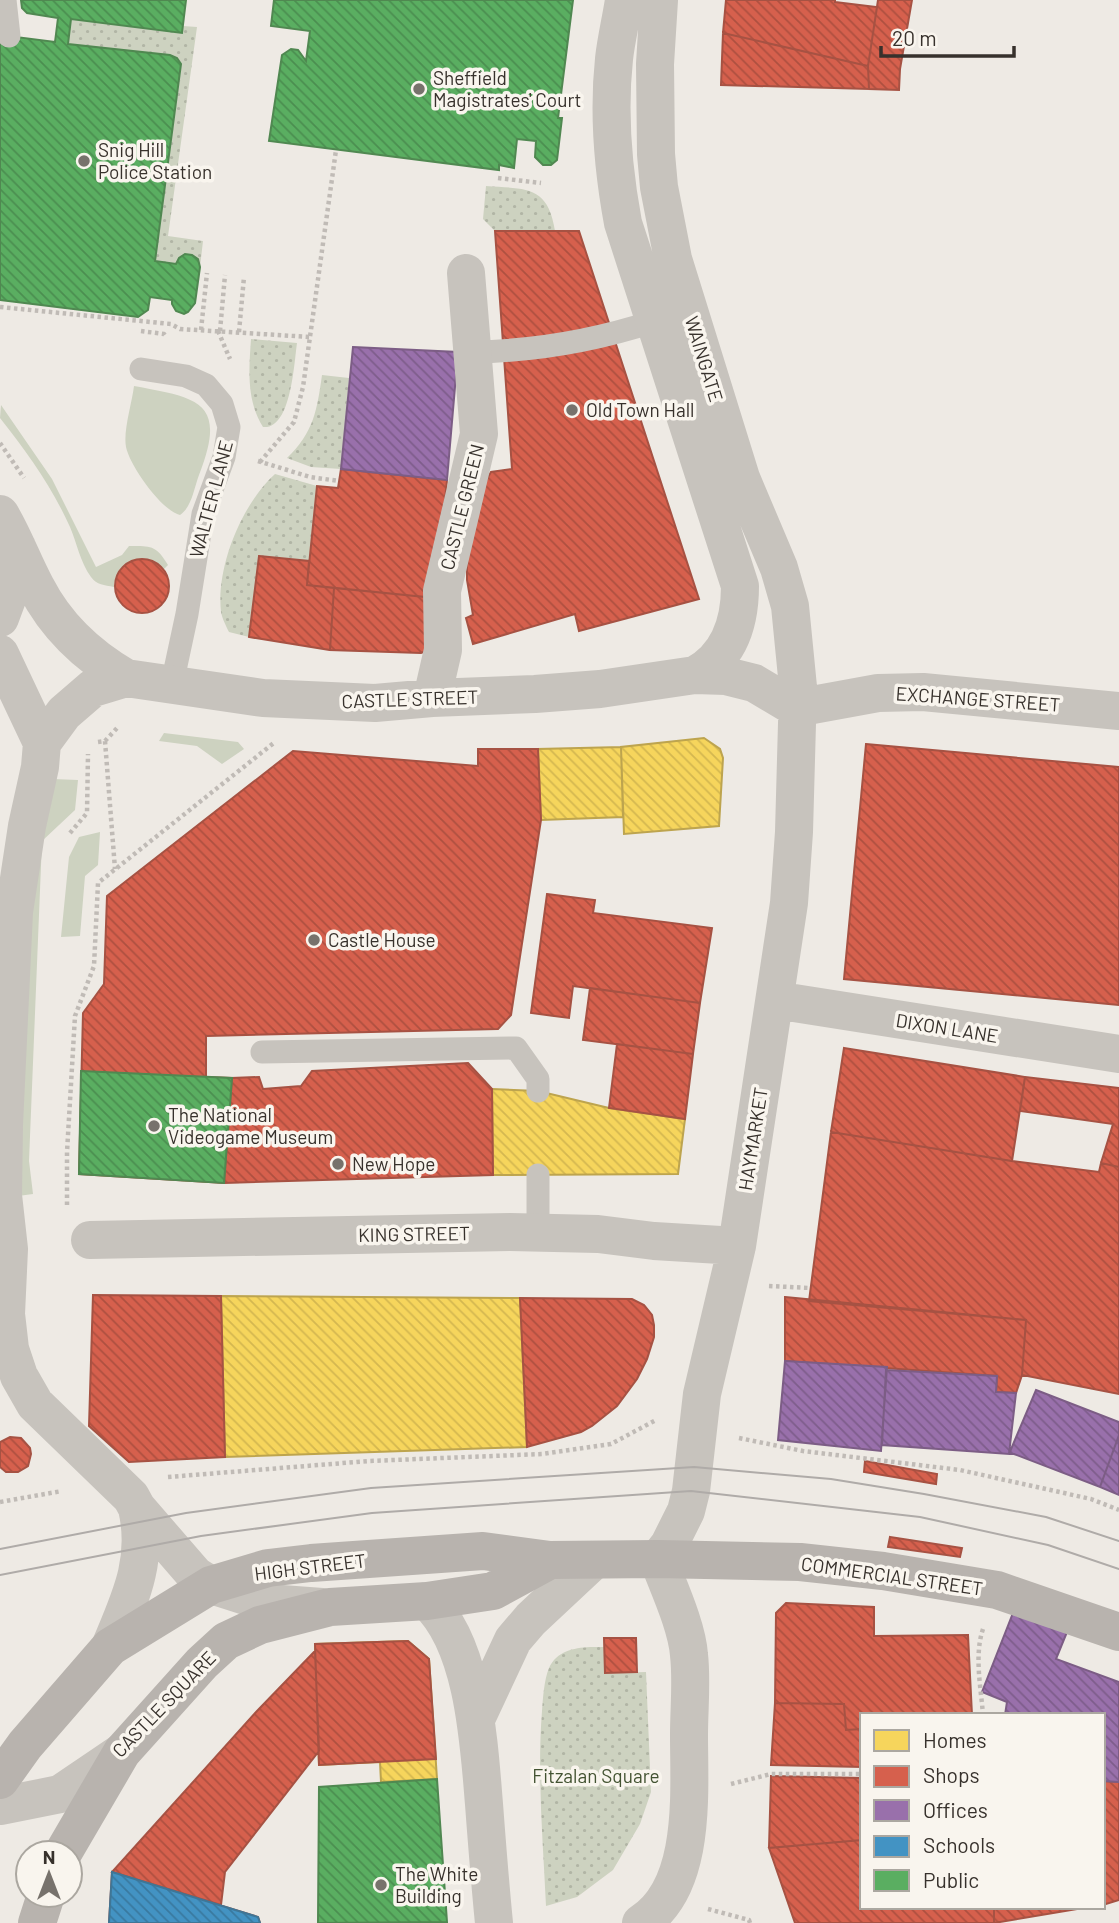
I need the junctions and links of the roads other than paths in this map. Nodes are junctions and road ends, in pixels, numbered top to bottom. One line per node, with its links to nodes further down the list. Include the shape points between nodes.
1 (5, 0): 4 (lane)
2 (624, 0): 6 (street, WAINGATE, via 614,60 614,173 623,223)
3 (659, 0): 16 (street, WAINGATE, via 655,64 659,187 673,259 737,465 790,606)
4 (9, 36)
5 (466, 272): 7 (street, CASTLE GREEN)
6 (655, 320): 7 (lane, via 612,335 503,352); 12 (street, WAINGATE, via 740,586 730,640 710,667)
7 (473, 352): 15 (street, CASTLE GREEN, via 479,434 442,591 443,650)
8 (141, 369): 14 (lane, WALTER LANE, via 186,376 206,386 222,404 229,427 224,457 203,514)
9 (8, 531): 10 (street, via 10,592); 13 (street, via 37,590 69,635 100,663)
10 (0, 618)
11 (0, 654): 18 (street)
12 (695, 675): 15 (street, CASTLE STREET, via 600,689); 16 (street, CASTLE STREET, via 754,683)
13 (126, 678): 14 (street, CASTLE STREET); 18 (street, CASTLE STREET, via 93,688 64,713)
14 (172, 684): 15 (street, CASTLE STREET, via 326,702)
15 (432, 698)
16 (796, 708): 17 (street, EXCHANGE STREET, via 878,693 923,692); 19 (street, HAYMARKET, via 789,903)
17 (1119, 711)
18 (42, 743): 27 (street, via 14,912 2,1195)
19 (775, 1000): 21 (street, DIXON LANE); 26 (street, HAYMARKET)
20 (262, 1052): 22 (lane, via 516,1048 538,1080)
21 (1119, 1054)
22 (538, 1091)
23 (538, 1175): 25 (lane)
24 (78, 1228): 25 (street, KING STREET)
25 (524, 1233): 26 (street, KING STREET, via 598,1234)
26 (737, 1246): 29 (street, HAYMARKET, via 702,1394 686,1511)
27 (5, 1249): 28 (street, via 6,1314 19,1376 35,1404)
28 (126, 1495): 32 (street, via 195,1575); 36 (street, via 142,1547 140,1568)
29 (658, 1559): 31 (street, HIGH STREET); 35 (street, COMMERCIAL STREET, via 800,1562 883,1571 998,1590); 43 (street, via 689,1653 689,1793 685,1850 667,1899)
30 (550, 1560): 31 (street, HIGH STREET); 32 (street, HIGH STREET, via 483,1551 311,1563 268,1568); 33 (street, HIGH STREET, via 493,1591)
31 (593, 1561): 37 (street, via 513,1640)
32 (211, 1584): 34 (street, HIGH STREET, via 268,1603); 36 (street)
33 (427, 1601): 34 (street, HIGH STREET); 37 (street, via 441,1613 448,1628)
34 (330, 1607): 38 (street, CASTLE SQUARE, via 260,1625 226,1641)
35 (1119, 1632)
36 (110, 1647): 39 (street)
37 (477, 1717): 42 (street)
38 (122, 1752): 40 (street, CASTLE SQUARE, via 60,1794); 41 (street)
39 (0, 1780)
40 (0, 1806)
41 (71, 1839)
42 (494, 1923)
43 (641, 1923)

